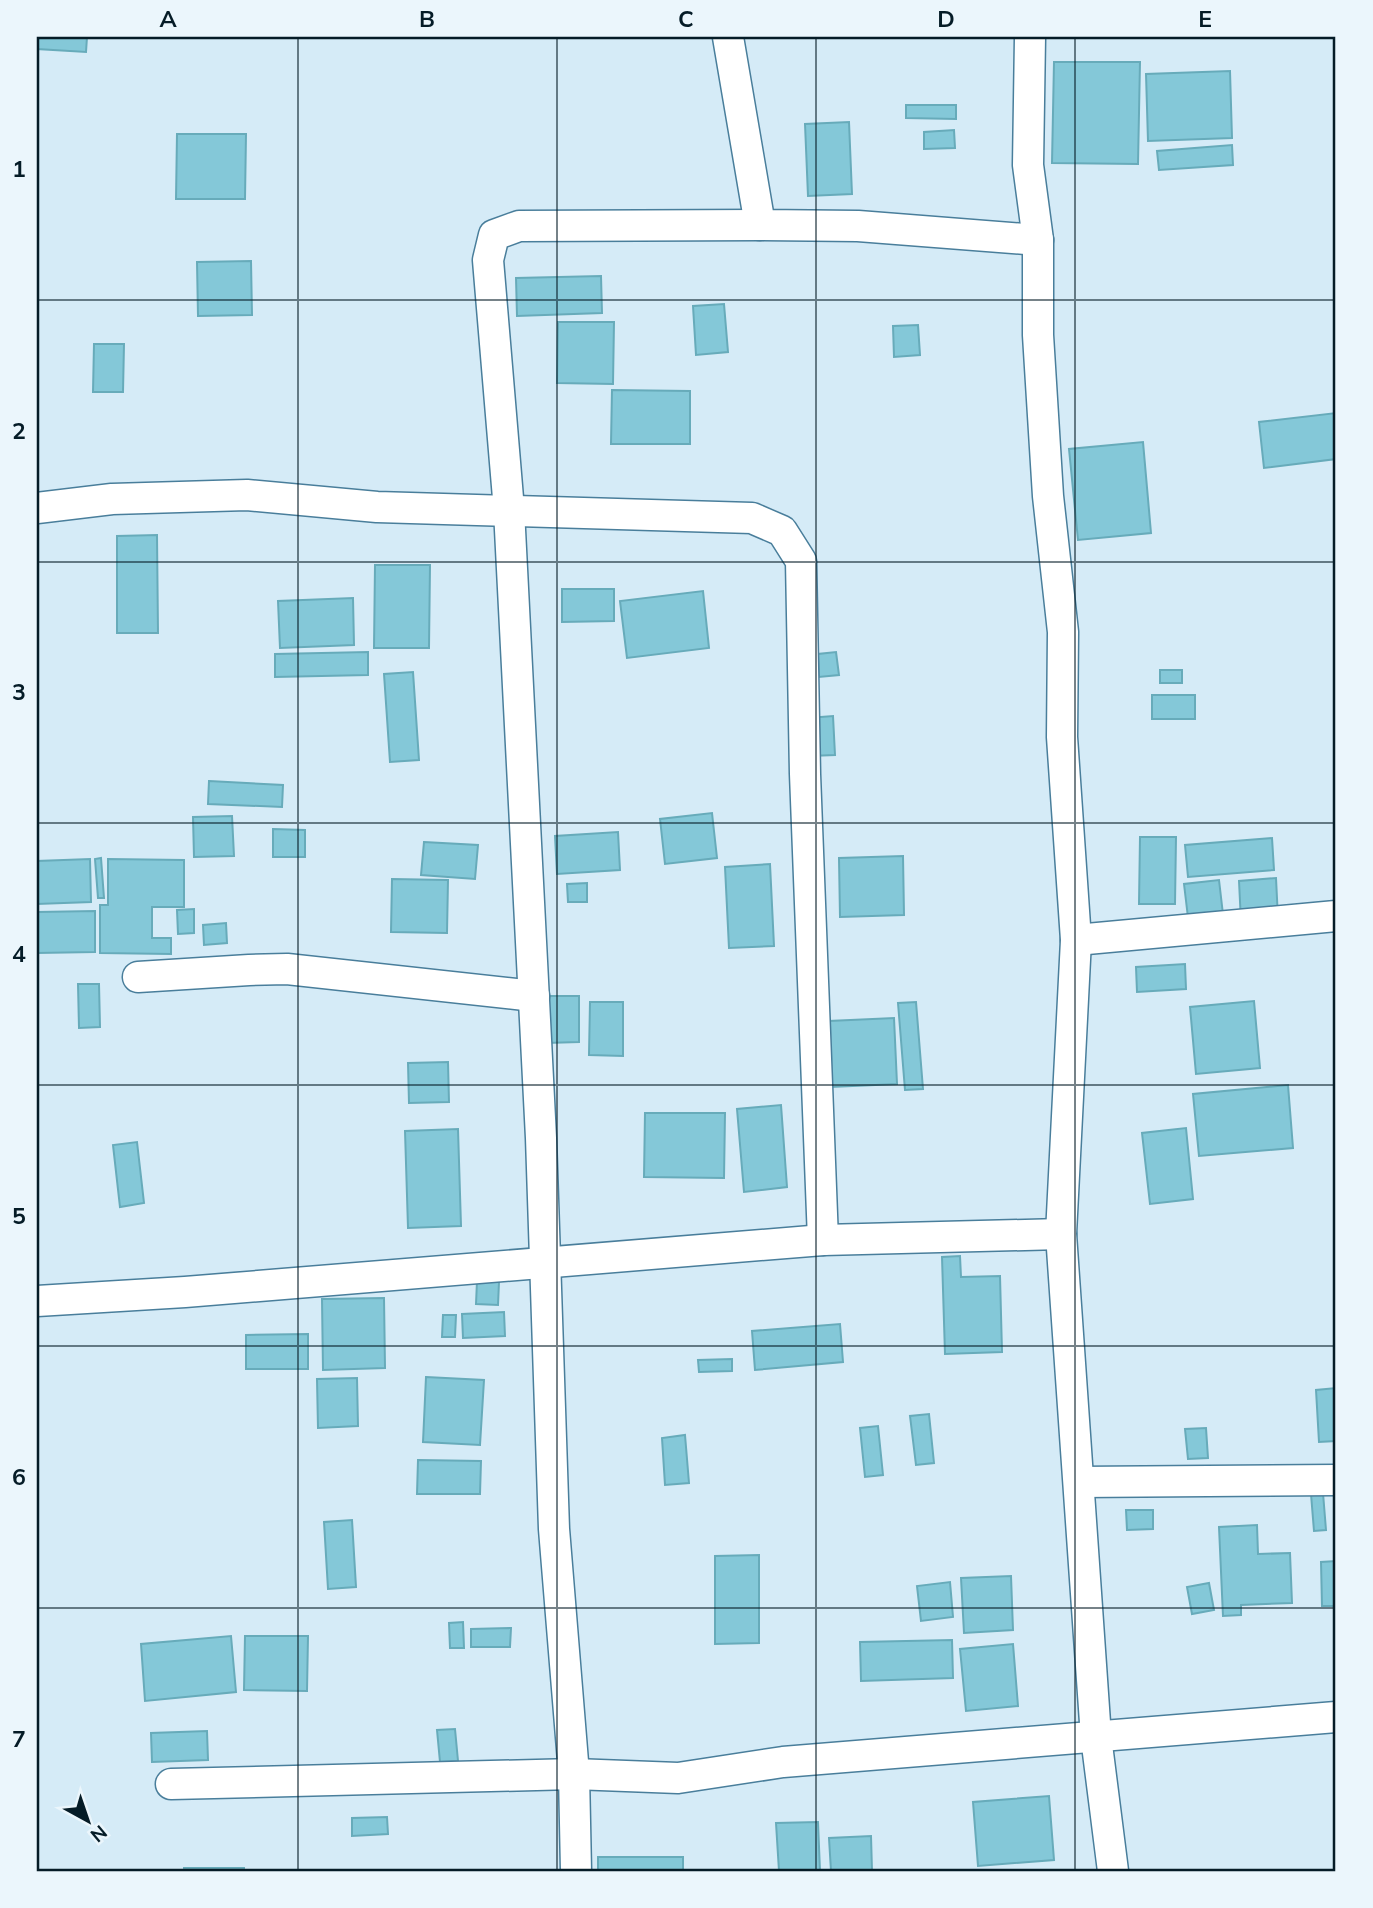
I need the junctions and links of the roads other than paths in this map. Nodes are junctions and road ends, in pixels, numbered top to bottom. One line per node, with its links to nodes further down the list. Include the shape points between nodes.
1 (729, 37): 3 (street)
2 (1030, 37): 4 (street, via 1028,165)
3 (760, 225): 4 (street, via 858,226); 6 (street, via 519,226 494,235 488,260)
4 (1038, 240): 8 (street, via 1038,335 1048,496 1063,632 1062,737)
5 (38, 506): 6 (street, via 247,495 376,507)
6 (509, 510): 10 (street); 12 (street, via 752,518 782,531 801,561)
7 (1336, 916): 8 (street)
8 (1076, 940): 11 (street)
9 (138, 977): 10 (street, via 287,969)
10 (534, 996): 13 (street)
11 (1061, 1234): 12 (street); 16 (street)
12 (823, 1240): 13 (street)
13 (545, 1261): 14 (street); 19 (street, via 554,1529)
14 (37, 1301)
15 (1336, 1480): 16 (street)
16 (1080, 1482): 18 (street)
17 (1336, 1717): 18 (street)
18 (1096, 1737): 19 (street, via 783,1762 678,1778); 22 (street)
19 (574, 1774): 20 (street); 21 (street)
20 (171, 1784)
21 (576, 1871)
22 (1113, 1871)

